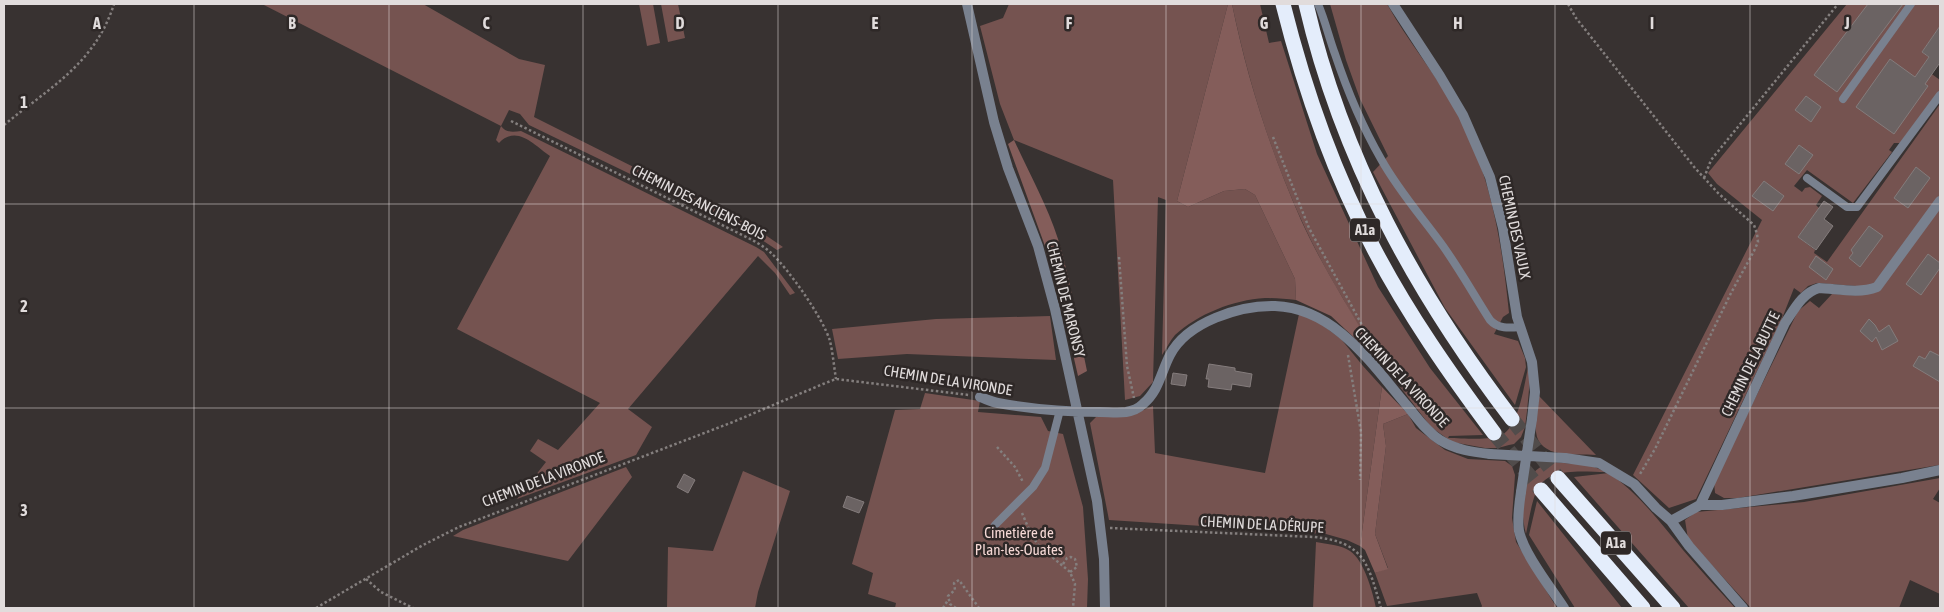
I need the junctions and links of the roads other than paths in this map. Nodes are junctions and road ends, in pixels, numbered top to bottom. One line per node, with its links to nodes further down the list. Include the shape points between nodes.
1 (967, 4): 14 (street, CHEMIN DE MARONSY, via 1000,145 1047,277)
2 (1283, 4): 16 (highway, A1a, via 1323,134 1373,248 1435,352)
3 (1306, 4): 15 (highway, A1a, via 1335,103 1388,229 1443,323)
4 (1318, 4): 11 (lane, via 1363,126 1387,169 1443,246 1493,324)
5 (1393, 4): 11 (street, CHEMIN DES VAULX, via 1464,115 1490,177 1503,228)
6 (1910, 4): 8 (lane)
7 (1940, 95): 9 (lane, via 1857,207 1847,207)
8 (1843, 99)
9 (1807, 178)
10 (1940, 201): 21 (street, CHEMIN DE LA BUTTE, via 1877,287 1868,291 1819,288 1799,302 1785,324)
11 (1520, 327): 17 (street, CHEMIN DES VAULX, bridge, via 1535,377)
12 (980, 397): 13 (street, CHEMIN DE LA VIRONDE, via 996,403)
13 (1060, 410): 14 (street, CHEMIN DE LA VIRONDE); 23 (lane, via 1044,468 1028,492)
14 (1077, 412): 17 (street, CHEMIN DE LA VIRONDE, bridge, via 1127,412 1143,405 1156,390 1177,345 1201,326 1236,311 1266,306 1288,307 1304,310 1327,322 1346,338 1430,434 1464,450); 24 (street, CHEMIN DE MARONSY, via 1101,528)
15 (1512, 419)
16 (1494, 433)
17 (1526, 456): 22 (street, CHEMIN DE LA VIRONDE, bridge, via 1600,463 1634,484); 25 (street, CHEMIN DES VAULX, bridge, via 1518,522 1520,535)
18 (1940, 470): 21 (street, via 1792,496)
19 (1558, 478): 27 (highway, A1a)
20 (1541, 490): 26 (highway, A1a)
21 (1700, 505): 22 (street)
22 (1671, 521): 28 (street)
23 (995, 524)
24 (1105, 608)
25 (1564, 608)
26 (1643, 608)
27 (1673, 608)
28 (1743, 608)

